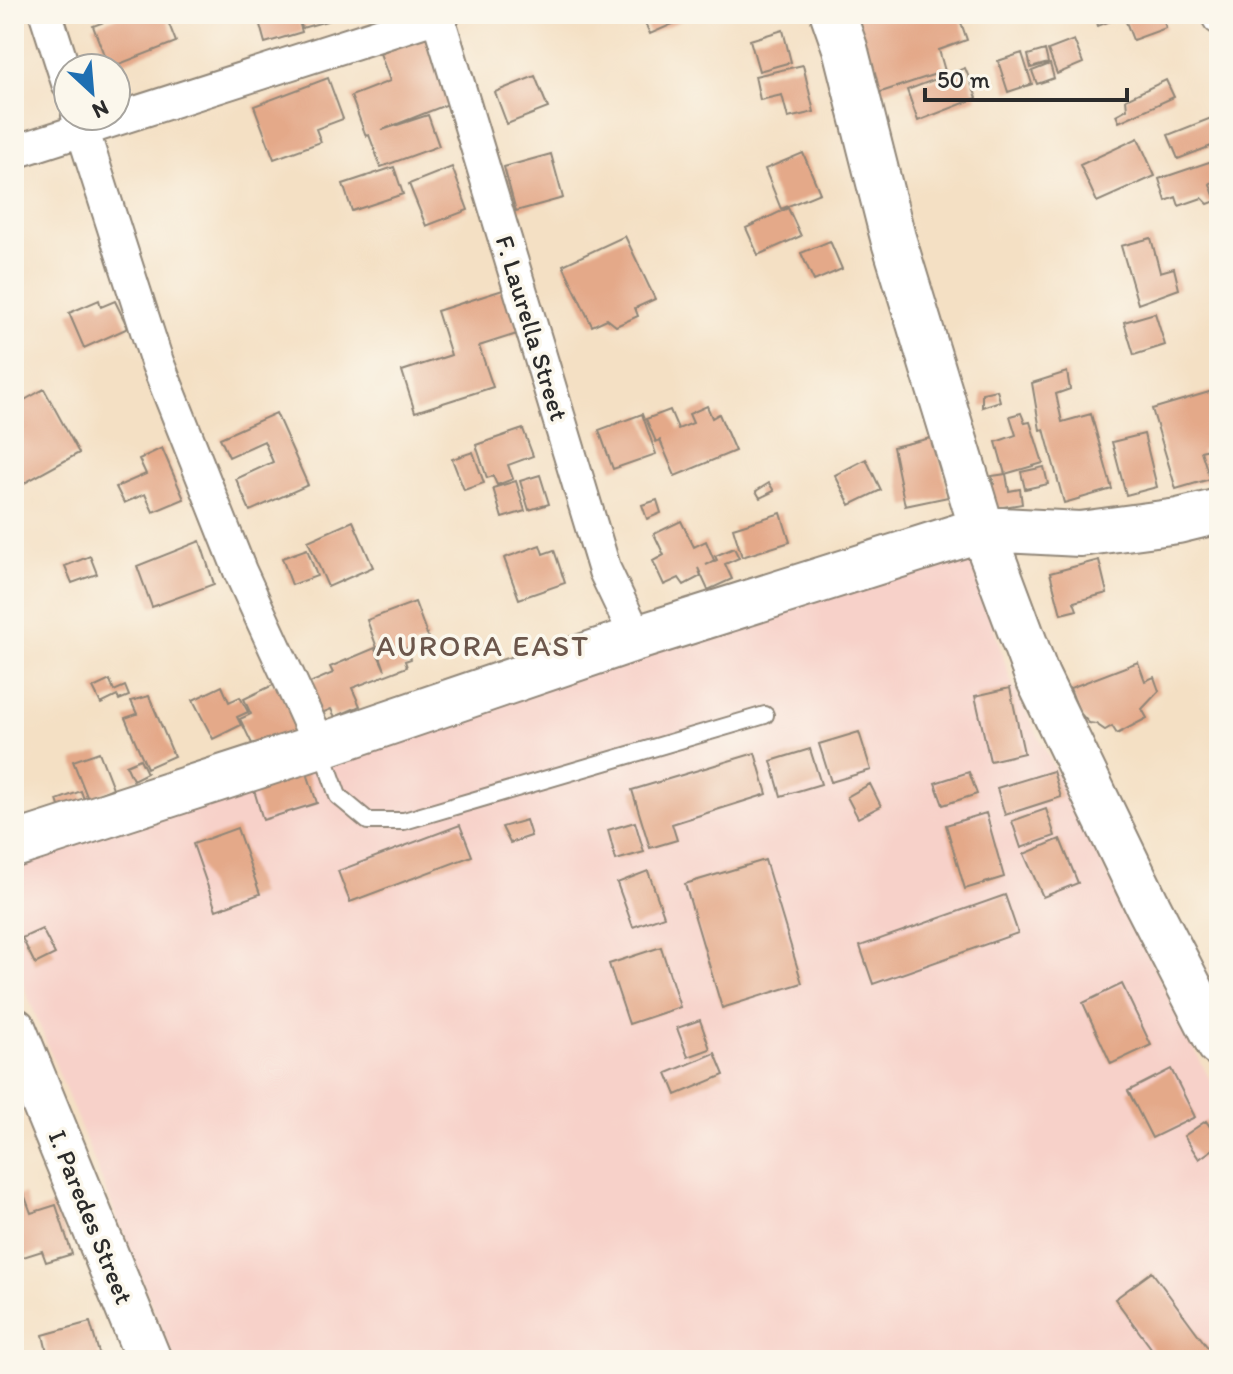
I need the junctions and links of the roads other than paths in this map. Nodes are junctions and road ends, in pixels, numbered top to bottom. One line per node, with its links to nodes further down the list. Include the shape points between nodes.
1 (46, 14): 4 (street)
2 (833, 14): 10 (street, via 893,238)
3 (440, 15): 5 (street); 11 (street, F. Laurella Street, via 605,571)
4 (58, 52)
5 (132, 107)
6 (60, 132): 8 (street)
7 (83, 132): 13 (street, via 157,362 240,571)
8 (14, 152)
9 (1219, 511): 10 (street, via 1080,534)
10 (982, 529): 11 (street); 16 (street, via 1037,676)
11 (637, 638): 13 (street)
12 (765, 715): 13 (lane, via 404,821 368,821 338,796)
13 (320, 746): 14 (street)
14 (14, 845)
15 (14, 1030): 17 (street, I. Paredes Street)
16 (1219, 1044)
17 (149, 1360)

